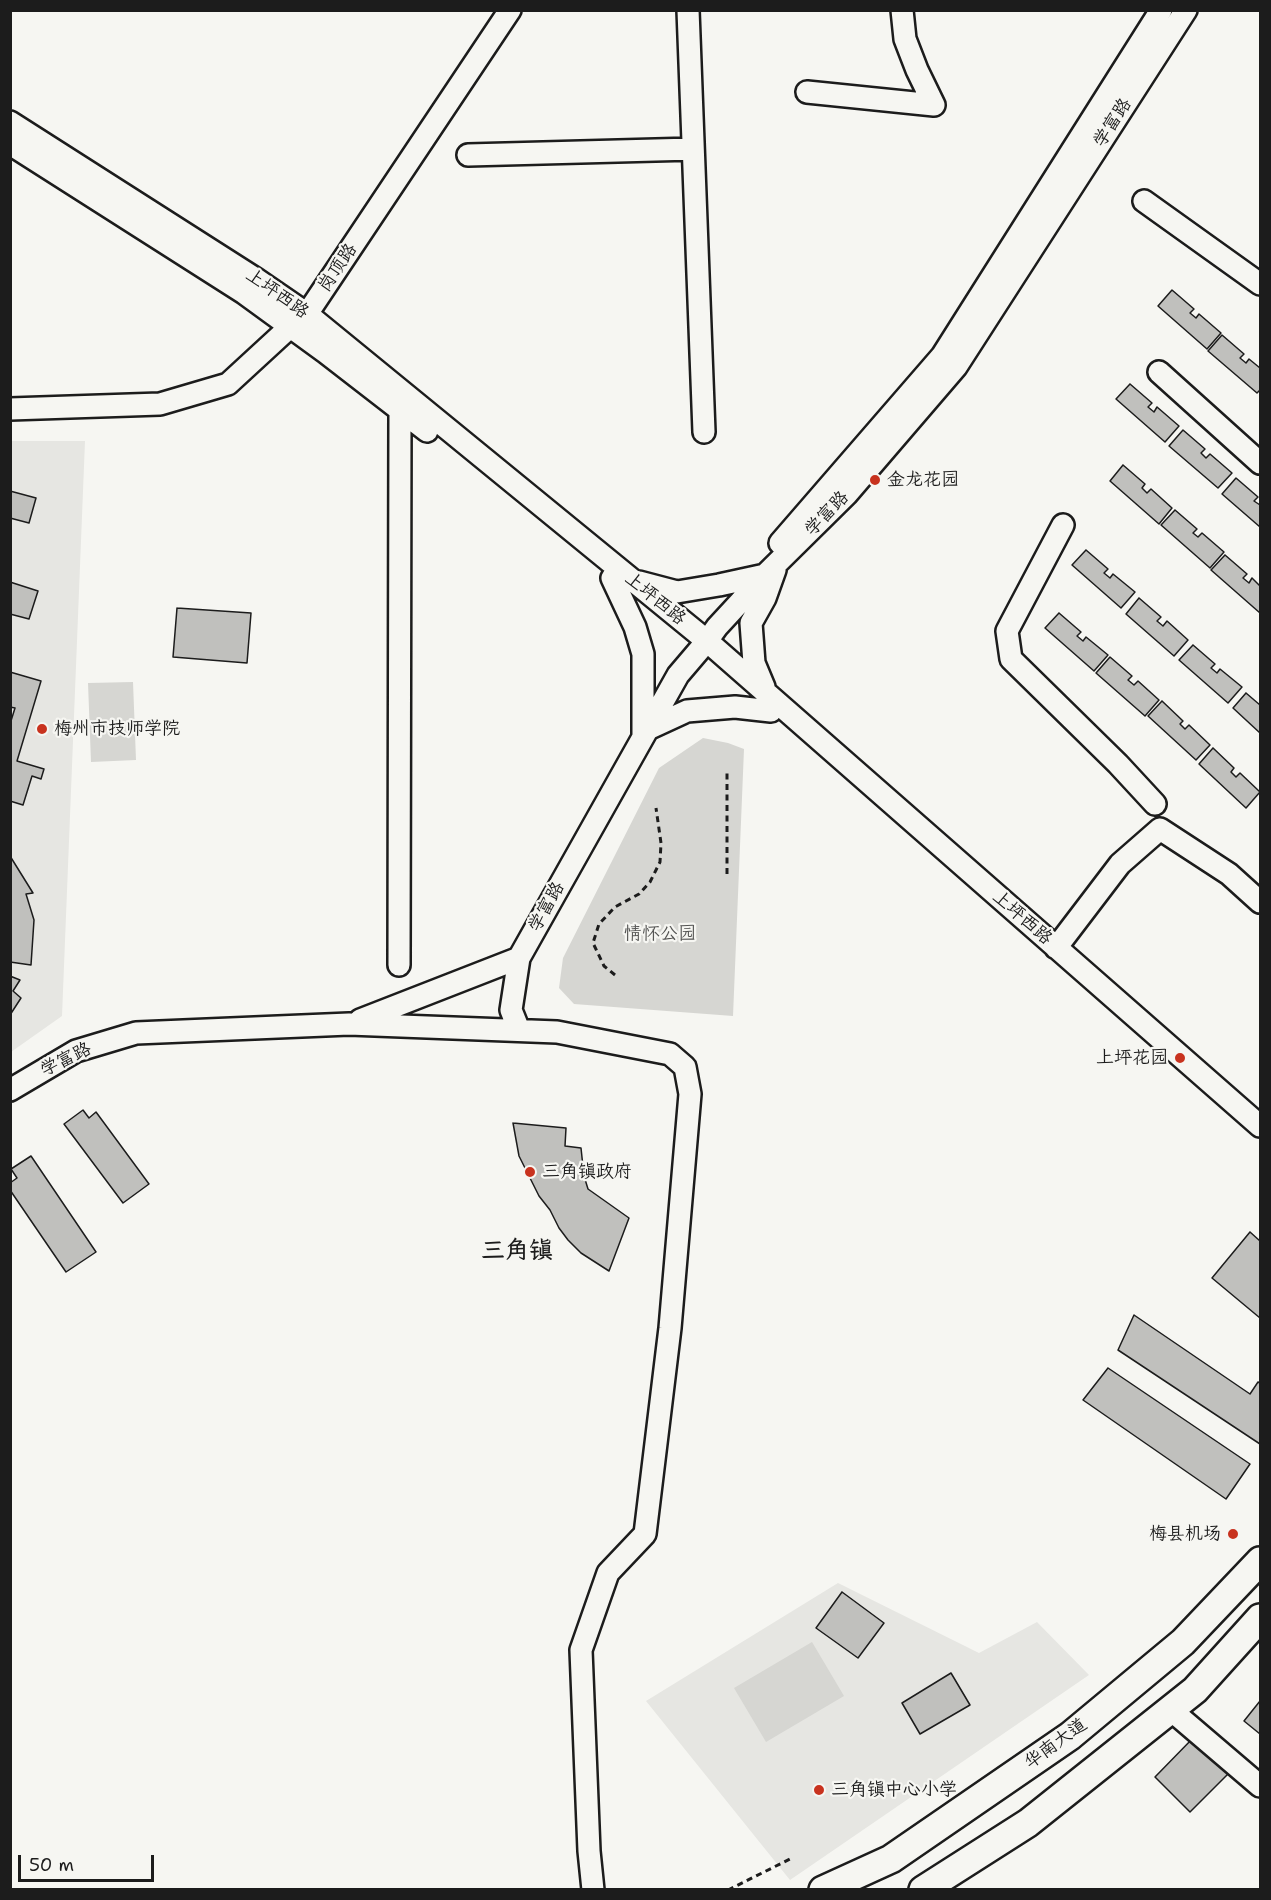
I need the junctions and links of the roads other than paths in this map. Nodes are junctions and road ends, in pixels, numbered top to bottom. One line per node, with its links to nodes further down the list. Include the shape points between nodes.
1 (510, 10): 13 (street, 岗顶路)
2 (688, 10): 9 (street)
3 (902, 10): 6 (street, via 905,39 934,105)
4 (1161, 10): 23 (street, 学富路, via 942,356)
5 (1186, 10): 20 (street, 学富路, via 956,367 848,494)
6 (807, 92)
7 (10, 122): 13 (street, 上坪西路, via 256,279)
8 (10, 144): 13 (street, 上坪西路, via 244,293)
9 (693, 149): 10 (street); 17 (street)
10 (468, 155)
11 (1144, 201): 12 (street)
12 (1260, 284)
13 (299, 320): 15 (street, 岗顶路, via 228,384 160,404); 16 (street, 上坪西路); 22 (street, 上坪西路)
14 (1160, 372): 18 (street)
15 (10, 409)
16 (400, 409): 21 (street, 上坪西路); 30 (street)
17 (704, 432)
18 (1260, 463)
19 (1063, 525): 26 (street, via 1007,631 1011,659)
20 (771, 570): 22 (street, via 676,592); 23 (street, 学富路); 24 (street, via 765,598 751,623 754,663)
21 (612, 578): 23 (street, 上坪西路); 25 (street, via 635,627 642,654)
22 (633, 581): 23 (street, 上坪西路)
23 (700, 641): 24 (street, 上坪西路); 25 (street, 学富路)
24 (769, 702): 25 (street, via 687,711); 28 (street, 上坪西路); 35 (street, 上坪西路)
25 (646, 732): 29 (street, 学富路)
26 (1155, 804)
27 (1260, 902): 28 (street, via 1229,874 1160,829 1120,864)
28 (1056, 948): 34 (street, 上坪西路)
29 (519, 958): 31 (street); 32 (street, 学富路, via 511,1010)
30 (399, 965)
31 (349, 1024): 32 (street, 学富路); 33 (street, 学富路, via 136,1033 76,1052)
32 (519, 1030): 40 (street, 学富路, via 557,1032 670,1054 685,1067 690,1094 670,1328 645,1534 608,1573 580,1650)
33 (10, 1090)
34 (1260, 1126)
35 (1260, 1140)
36 (1260, 1561): 41 (main road, 华南大道, via 1183,1642 1070,1736 891,1859)
37 (1260, 1618): 38 (main road, via 1195,1690)
38 (1171, 1710): 39 (street); 42 (main road, via 1028,1823)
39 (1260, 1786)
40 (593, 1890)
41 (823, 1890)
42 (923, 1890)

